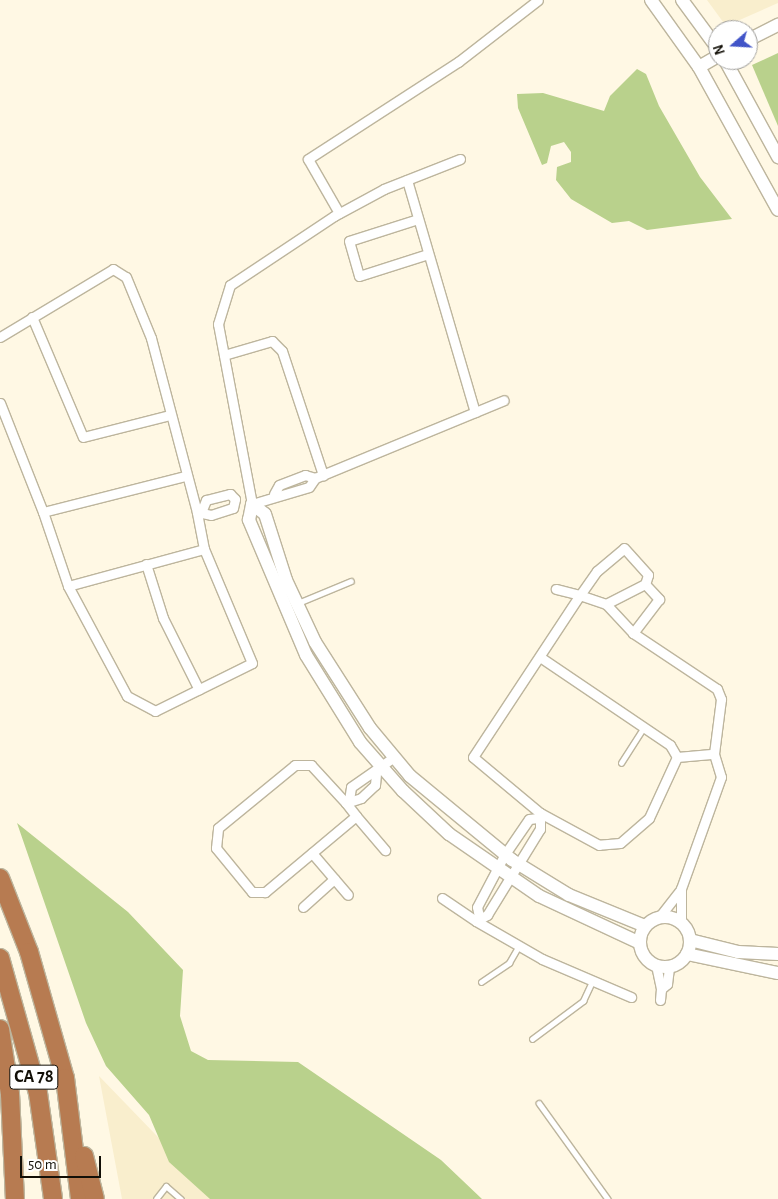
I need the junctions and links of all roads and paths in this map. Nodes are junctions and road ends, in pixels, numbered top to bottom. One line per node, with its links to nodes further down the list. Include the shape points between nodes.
1 (538, 0): 14 (street, via 458,62 308,159)
2 (651, 0): 8 (street)
3 (682, 0): 5 (street)
4 (778, 25): 6 (street)
5 (708, 35)
6 (758, 35)
7 (708, 62): 8 (street)
8 (699, 67): 13 (street)
9 (730, 70): 10 (street)
10 (778, 157)
11 (460, 159): 12 (street)
12 (407, 180): 14 (street); 15 (street)
13 (778, 210)
14 (340, 213): 19 (street, via 230,285 218,324)
15 (418, 219): 16 (street); 16 (street, via 349,241 359,276)
16 (428, 254): 22 (street)
17 (32, 317): 18 (street); 23 (street, via 82,437); 23 (street, via 113,269 126,278 151,338)
18 (0, 337)
19 (224, 355): 25 (street, via 272,341 282,350); 28 (street)
20 (504, 400): 22 (street)
21 (0, 403): 30 (street)
22 (475, 412): 25 (street)
23 (170, 415): 24 (street)
24 (185, 476): 29 (street); 30 (street)
25 (319, 477): 26 (street, via 309,487 285,497); 26 (street, via 305,475 278,485)
26 (274, 494): 28 (street)
27 (235, 499): 28 (street); 29 (street, via 233,508 226,511 211,515); 29 (street, via 230,494 206,500)
28 (251, 499): 38 (street, via 265,514); 48 (street, via 250,520 306,655 330,699)
29 (200, 511): 31 (street)
30 (43, 512): 35 (street)
31 (204, 549): 32 (street); 42 (street, via 252,663)
32 (146, 564): 35 (street); 42 (street, via 163,618)
33 (351, 580): 38 (lane)
34 (645, 584): 37 (street, via 648,575 624,548 597,571); 39 (street); 40 (street, via 659,600)
35 (68, 586): 42 (street, via 127,696 155,711)
36 (556, 589): 37 (street)
37 (580, 596): 39 (street); 41 (street)
38 (297, 603): 45 (street, via 320,650)
39 (606, 604): 40 (street)
40 (633, 633): 44 (street, via 717,690 721,700)
41 (540, 657): 43 (street); 51 (street, via 473,757)
42 (199, 690)
43 (644, 727): 46 (street, via 670,745); 47 (lane)
44 (714, 754): 46 (street); 60 (street, via 721,777)
45 (394, 757): 48 (street); 54 (street, via 424,788)
46 (678, 757): 51 (street, via 649,818 620,843 599,845)
47 (621, 763)
48 (379, 770): 49 (street, via 351,787); 49 (street, via 375,785 361,798); 56 (street, via 449,834)
49 (348, 801): 50 (street); 53 (street, via 311,765 295,765 218,828 213,840 221,856 252,892 258,893)
50 (356, 816): 52 (street); 53 (street)
51 (539, 816): 54 (street, via 529,819); 55 (street, via 540,829)
52 (385, 850)
53 (312, 853): 59 (street)
54 (505, 854): 55 (street); 56 (street)
55 (519, 864): 57 (street); 67 (street, via 569,895)
56 (498, 868): 57 (street); 65 (street, via 477,907)
57 (511, 877): 65 (street, via 487,915); 69 (street, via 539,896)
58 (0, 878): 82 (highway, CA 78, via 32,961)
59 (334, 880): 61 (street); 63 (street)
60 (681, 889): 64 (street); 66 (street)
61 (348, 895)
62 (442, 898): 65 (street)
63 (303, 906)
64 (660, 916): 66 (street); 67 (street)
65 (478, 919): 70 (street)
66 (681, 923): 68 (street)
67 (645, 926): 69 (street)
68 (690, 940): 71 (street); 72 (street, via 738,952)
69 (640, 943): 74 (street, via 645,957)
70 (519, 946): 76 (lane, via 509,963); 77 (street)
71 (687, 954): 74 (street); 75 (street)
72 (778, 954)
73 (0, 958): 85 (highway, CA 78, via 38,1093)
74 (662, 966): 79 (street)
75 (778, 973)
76 (481, 982)
77 (592, 982): 78 (street); 81 (lane, via 583,1001)
78 (631, 997)
79 (660, 1000)
80 (0, 1029): 84 (highway, via 10,1094)
81 (532, 1039)
82 (65, 1078): 86 (highway, CA 78); 87 (highway)
83 (539, 1103): 90 (lane)
84 (15, 1199)
85 (53, 1199)
86 (80, 1199)
87 (95, 1199)
88 (156, 1199): 89 (lane, via 166,1186)
89 (181, 1199)
90 (608, 1199)

